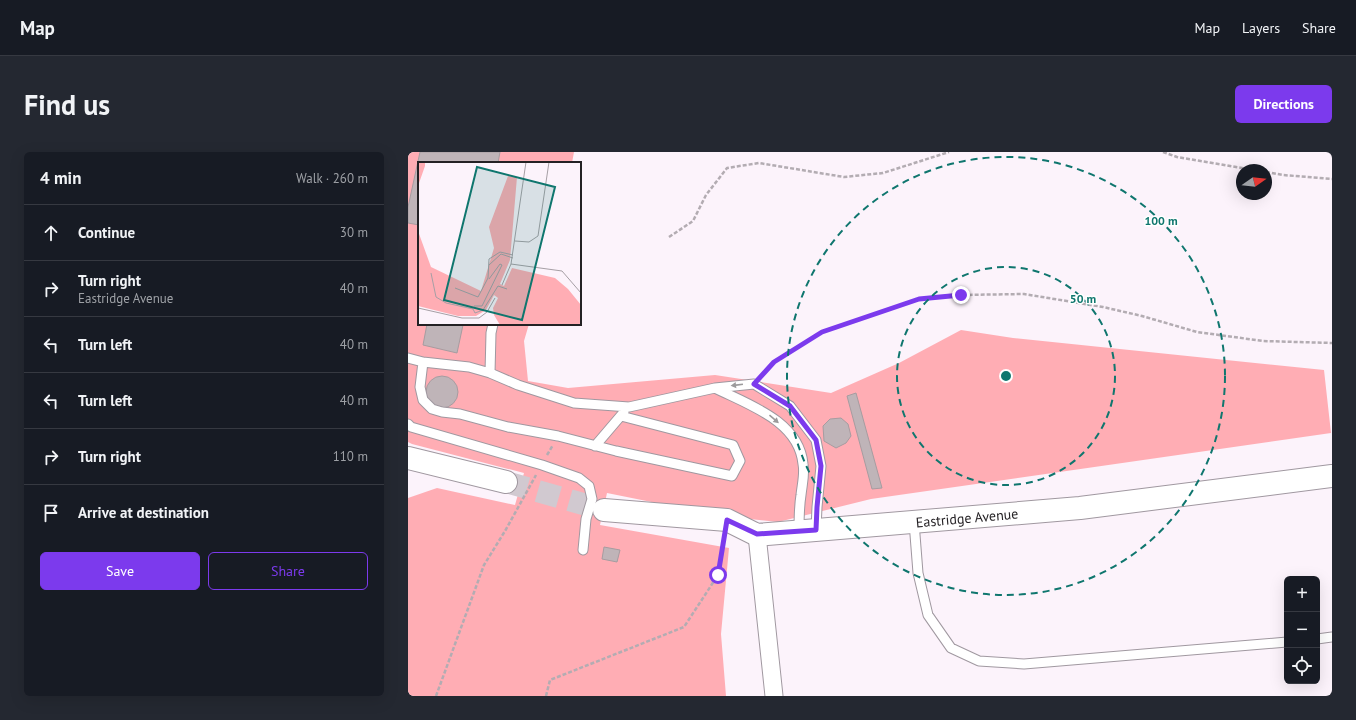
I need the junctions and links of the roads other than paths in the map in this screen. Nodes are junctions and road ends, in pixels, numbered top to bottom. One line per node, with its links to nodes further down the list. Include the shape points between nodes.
1 (493, 325): 4 (lane)
2 (408, 358): 3 (lane)
3 (423, 362): 4 (lane, via 469,367); 9 (lane, via 420,387 423,400 432,409)
4 (490, 373): 6 (lane, via 518,385 574,402)
5 (715, 388): 6 (lane); 15 (lane, one-way to 15, via 769,414 790,433 801,450 804,466 800,506); 15 (lane, one-way to 5, via 817,507 821,466 816,440 790,406 754,384)
6 (629, 407): 7 (lane)
7 (621, 416): 9 (lane); 9 (lane, via 733,445 740,461 732,476)
8 (408, 424): 17 (lane, via 578,478 589,486 592,499 586,519)
9 (595, 446)
10 (408, 458): 12 (street)
11 (1332, 476): 14 (street, Eastridge Avenue, via 1080,508)
12 (506, 482)
13 (604, 510): 16 (street, Eastridge Avenue, via 727,520)
14 (914, 522): 15 (street, Eastridge Avenue); 20 (lane, via 918,573 928,615 951,648 979,661 1024,664)
15 (808, 531): 16 (street, Eastridge Avenue)
16 (757, 534): 21 (street)
17 (583, 550)
18 (1332, 637): 19 (lane)
19 (1320, 639)
20 (1284, 642)
21 (774, 696)

